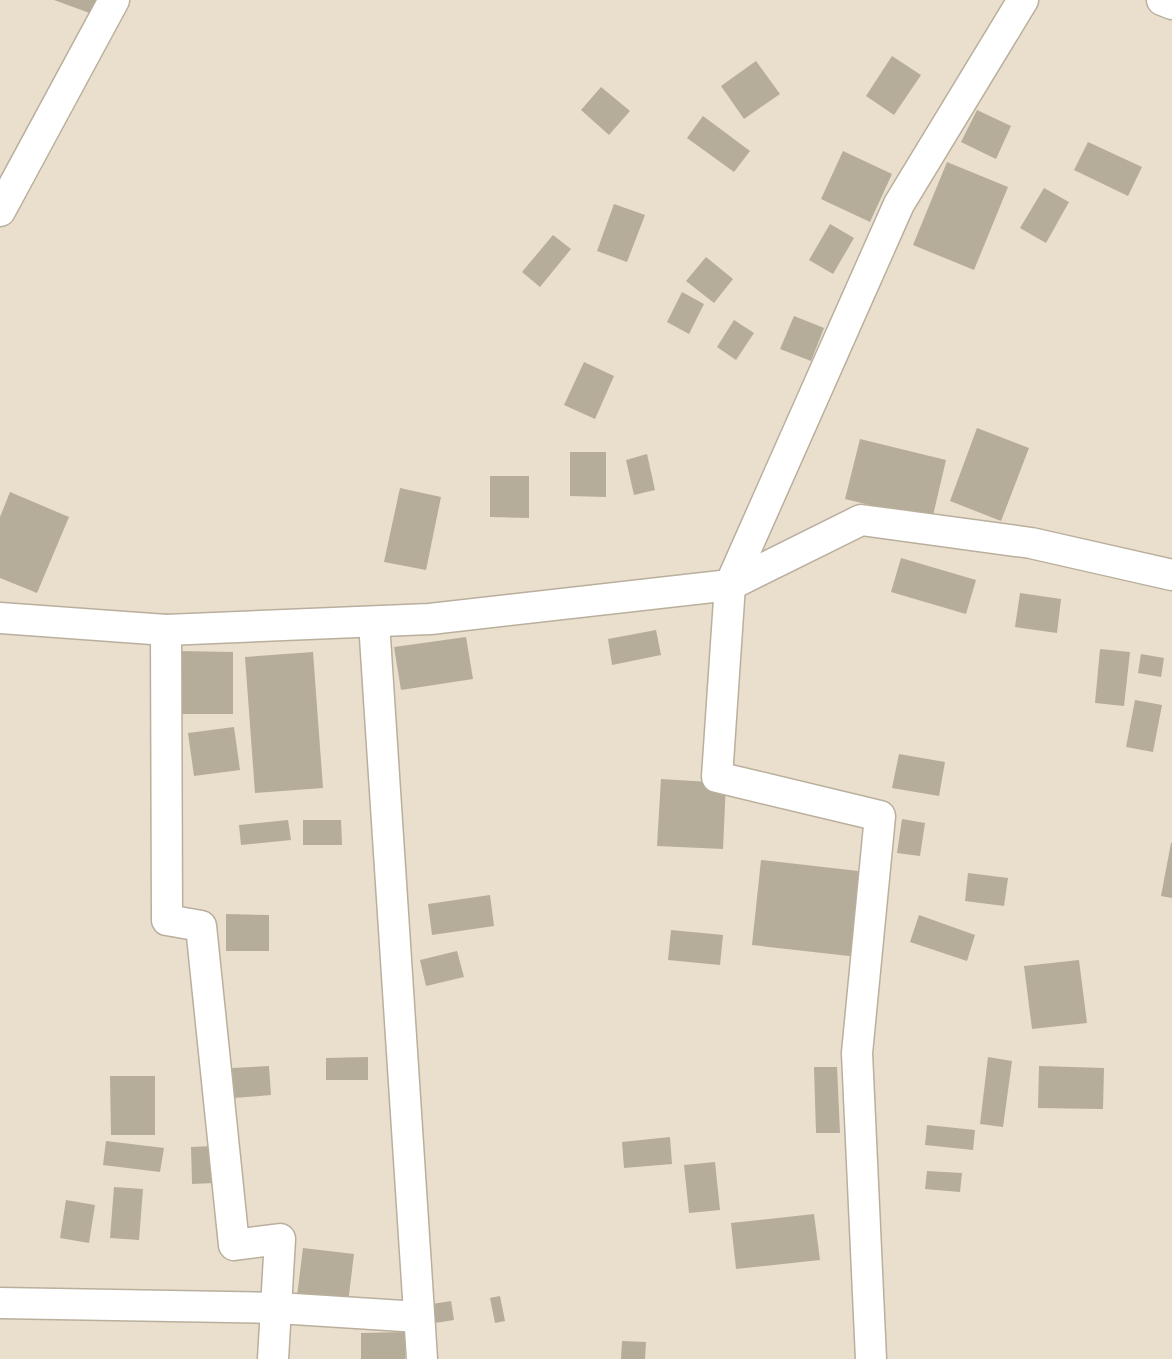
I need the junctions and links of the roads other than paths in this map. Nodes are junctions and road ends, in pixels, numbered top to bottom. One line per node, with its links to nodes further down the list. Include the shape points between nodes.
1 (114, 0): 5 (street)
2 (1023, 0): 7 (street, via 899,204)
3 (1163, 0): 4 (street)
4 (1172, 4)
5 (0, 211)
6 (1172, 575): 7 (street, via 1031,543 861,520)
7 (730, 585): 9 (street, via 430,620); 16 (street, via 717,777 880,816 857,1053)
8 (0, 618): 10 (street)
9 (374, 622): 10 (street); 13 (street)
10 (166, 630): 12 (street, via 167,920 201,926 234,1245 280,1239)
11 (0, 1303): 12 (street)
12 (278, 1308): 13 (street); 14 (street)
13 (419, 1317): 15 (street)
14 (273, 1359)
15 (422, 1359)
16 (871, 1359)

